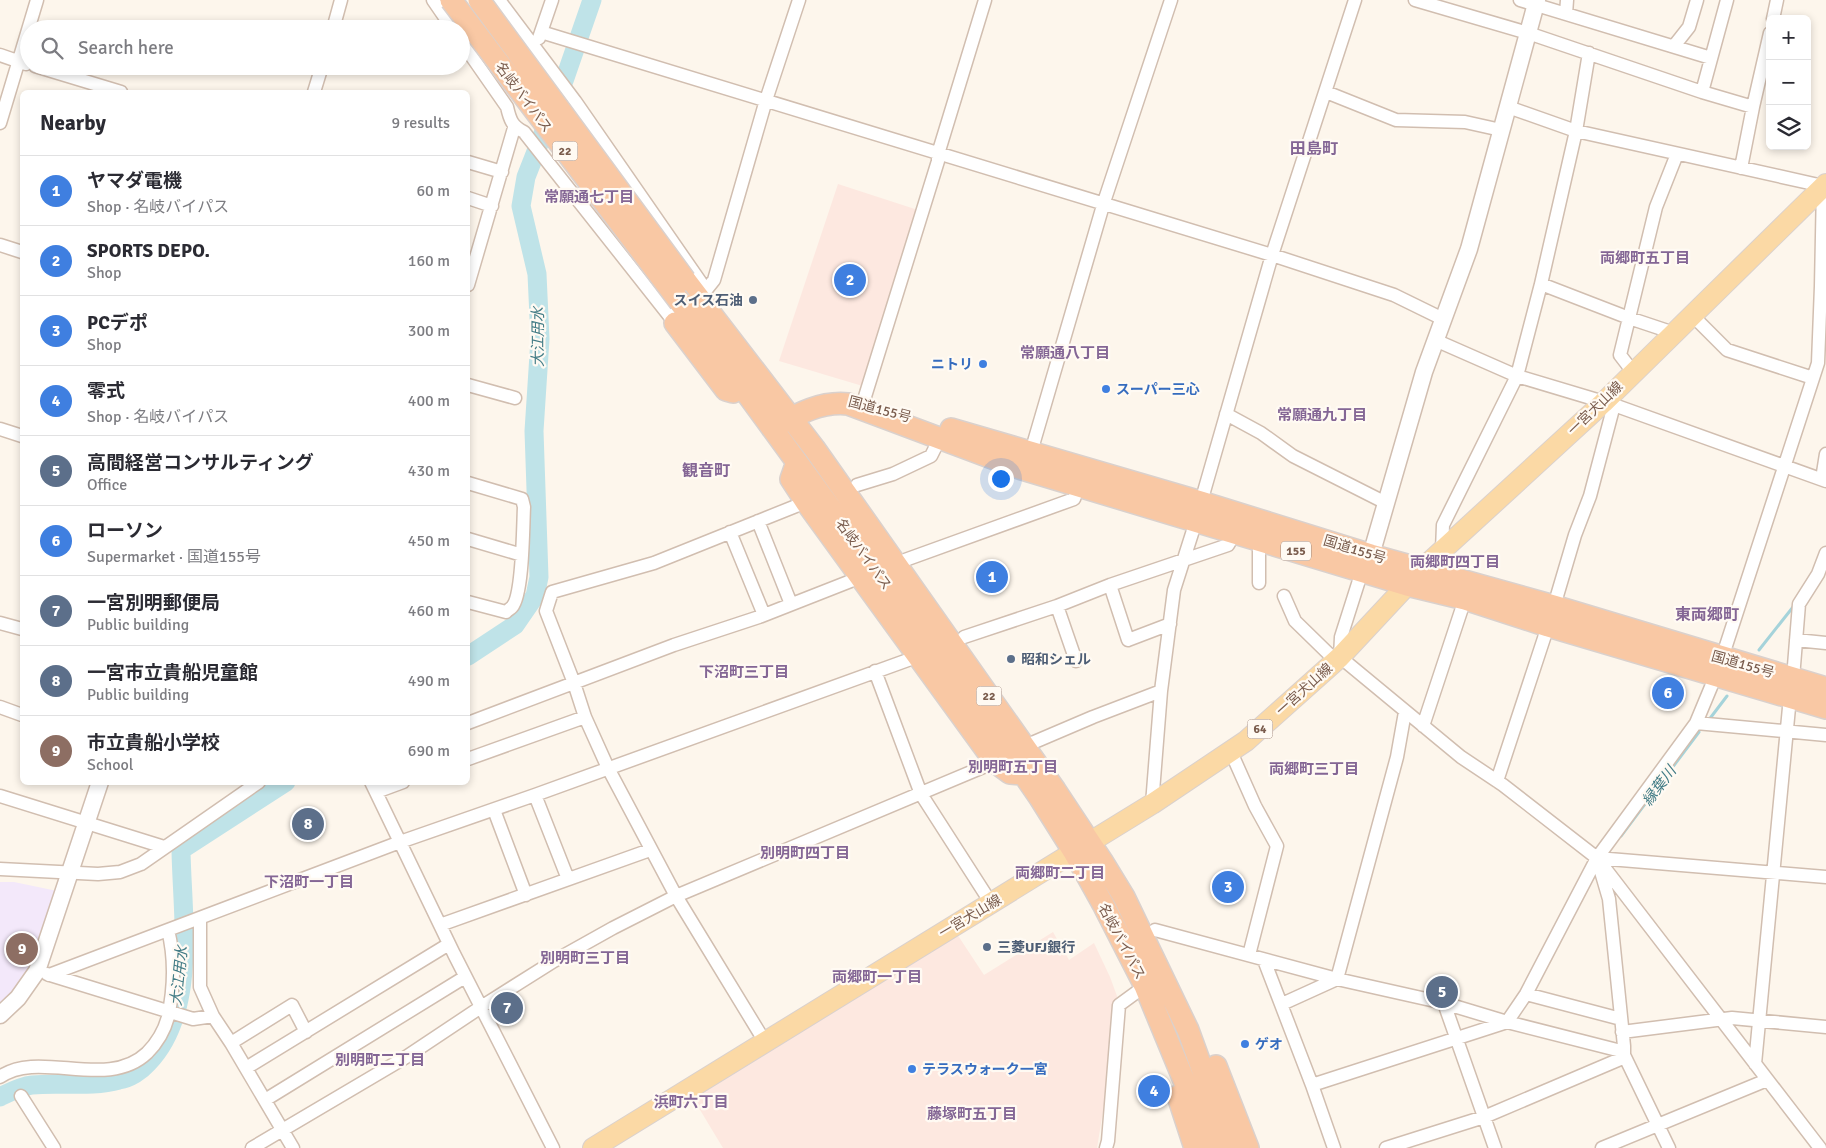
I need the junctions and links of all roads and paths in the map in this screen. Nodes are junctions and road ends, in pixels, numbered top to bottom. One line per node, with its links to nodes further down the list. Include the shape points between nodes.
1 (37, 0): 21 (street)
2 (341, 0): 22 (street)
3 (433, 0): 23 (street)
4 (451, 0): 24 (highway, 名岐バイパス / 22, bridge)
5 (479, 0): 67 (highway, 名岐バイパス / 22, bridge, via 685,280)
6 (499, 0): 29 (street)
7 (552, 0): 26 (street)
8 (799, 0): 43 (street)
9 (985, 0): 52 (street)
10 (1171, 0): 60 (street)
11 (1356, 0): 41 (street)
12 (1415, 0): 27 (street)
13 (1520, 0): 18 (street)
14 (1567, 0): 19 (street)
15 (1697, 0): 28 (street, via 1689,27)
16 (1727, 0): 34 (street)
17 (1777, 0): 20 (street)
18 (1536, 2): 19 (street); 27 (street)
19 (1566, 14): 28 (street)
20 (1774, 15)
21 (33, 20)
22 (335, 20)
23 (447, 20)
24 (466, 20)
25 (470, 25): 79 (highway, 名岐バイパス / 22, bridge)
26 (542, 32): 29 (street); 43 (street)
27 (1528, 34): 31 (street); 45 (street)
28 (1674, 46): 34 (street)
29 (536, 48): 44 (street); 46 (street)
30 (1766, 51): 47 (street)
31 (1588, 53): 42 (street); 51 (street)
32 (470, 54): 46 (street)
33 (0, 55): 35 (street)
34 (1711, 58): 42 (street)
35 (20, 62)
36 (20, 73): 48 (street)
37 (65, 75): 39 (street)
38 (319, 75): 40 (street)
39 (114, 90)
40 (315, 90)
41 (1326, 92): 50 (street, via 1396,120 1465,122); 64 (street)
42 (1702, 92): 47 (street)
43 (766, 100): 52 (street); 67 (street)
44 (574, 101): 54 (street); 67 (street)
45 (1508, 107): 50 (street); 51 (street)
46 (508, 108): 49 (street)
47 (1753, 108): 56 (street)
48 (0, 123)
49 (514, 128): 54 (street, via 524,132); 57 (street)
50 (1501, 130): 70 (street, via 1469,249)
51 (1576, 130): 53 (street); 66 (street)
52 (938, 154): 60 (street); 80 (street)
53 (1676, 154): 56 (street); 69 (street, via 1656,207)
54 (545, 160): 71 (street)
55 (470, 163): 57 (street)
56 (1741, 168): 58 (street)
57 (502, 172): 61 (street)
58 (1825, 185): 68 (main road, 一宮犬山線 / 64); 76 (street, via 1818,363)
59 (470, 199): 61 (street)
60 (1104, 202): 64 (street); 89 (street)
61 (492, 206): 65 (street)
62 (0, 245): 63 (street)
63 (20, 251)
64 (1272, 255): 70 (street, via 1394,295); 82 (street)
65 (470, 278)
66 (1541, 284): 69 (street); 75 (street)
67 (707, 300): 83 (highway, 名岐バイパス / 22)
68 (1692, 315): 72 (main road, 一宮犬山線 / 64); 76 (street, via 1727,350)
69 (1629, 318): 72 (street); 74 (street, via 1620,355)
70 (1443, 319): 73 (street)
71 (675, 323): 79 (highway, via 726,390)
72 (1674, 333): 74 (main road, 一宮犬山線 / 64)
73 (1435, 340): 75 (street); 98 (street)
74 (1633, 372): 81 (main road, 一宮犬山線 / 64)
75 (1517, 376): 81 (street); 105 (street, via 1443,525)
76 (1812, 378): 92 (street)
77 (470, 386): 78 (street)
78 (515, 398)
79 (750, 398): 84 (highway, 名岐バイパス / 22)
80 (863, 403): 83 (highway, 国道155号 / 155, via 834,398 819,400 804,404); 89 (highway, 国道155号 / 155)
81 (1608, 404): 92 (street); 105 (main road, 一宮犬山線 / 64); 121 (street, via 1590,496)
82 (1226, 414): 98 (street, via 1262,433 1293,456); 99 (street)
83 (789, 415): 84 (highway, 国道155号 / 155); 87 (highway, 国道155号 / 155, via 823,404 848,404); 88 (highway, 名岐バイパス / 22)
84 (772, 428): 91 (highway, 名岐バイパス / 22)
85 (0, 429): 86 (street)
86 (20, 435)
87 (940, 438): 95 (street, via 931,456 893,474); 96 (highway, 国道155号 / 155, via 1020,468)
88 (814, 448): 95 (highway, 22, via 831,451); 149 (highway, 名岐バイパス / 22)
89 (1031, 452): 99 (highway, 国道155号 / 155)
90 (1826, 454): 93 (street)
91 (797, 462): 97 (highway, 22, via 791,480); 154 (highway, 名岐バイパス / 22)
92 (1785, 466): 93 (street); 133 (street)
93 (1824, 480)
94 (470, 483): 107 (street, via 522,499)
95 (857, 485): 108 (highway, 22)
96 (1078, 485): 99 (highway, 国道155号 / 155); 108 (street, via 1074,499)
97 (806, 502): 100 (street); 112 (highway, 22)
98 (1386, 503): 110 (street)
99 (1198, 512): 102 (highway, 国道155号 / 155); 109 (street); 110 (highway, 国道155号 / 155)
100 (758, 521): 101 (street); 119 (street)
101 (730, 532): 122 (street); 135 (street, via 654,563 552,592 546,611)
102 (1235, 533): 104 (highway, 国道155号 / 155); 109 (street, via 1228,545)
103 (470, 540): 107 (street)
104 (1259, 540): 110 (highway, 国道155号 / 155); 113 (street)
105 (1442, 550): 111 (main road, 一宮犬山線 / 64)
106 (1826, 553): 128 (street, via 1818,574 1799,604)
107 (522, 555): 118 (street, via 512,607 506,612)
108 (905, 560): 127 (highway, 22)
109 (1182, 562): 114 (street); 124 (street, via 1174,590)
110 (1367, 563): 111 (highway, 国道155号 / 155); 115 (highway, 国道155号 / 155); 131 (street, via 1341,637)
111 (1423, 568): 115 (main road, 一宮犬山線 / 64); 121 (highway, 国道155号 / 155)
112 (861, 577): 119 (street); 130 (highway, 22)
113 (1259, 584)
114 (1110, 585): 120 (street); 124 (street, via 1128,640)
115 (1407, 585): 117 (highway, 国道155号 / 155); 131 (main road, 一宮犬山線 / 64)
116 (1284, 596): 131 (street, via 1295,621)
117 (1465, 599): 125 (highway, 国道155号 / 155); 146 (street)
118 (470, 603)
119 (791, 604): 122 (street)
120 (1057, 606): 127 (street); 132 (street)
121 (1554, 606): 133 (highway, 国道155号 / 155)
122 (764, 615): 135 (street, via 674,644)
123 (0, 622): 126 (street)
124 (1170, 624): 138 (street)
125 (1548, 626): 133 (highway, 国道155号 / 155); 155 (street)
126 (20, 628)
127 (964, 637): 149 (highway, 22, via 1018,713)
128 (1796, 640): 129 (street); 136 (street)
129 (1826, 643)
130 (919, 656): 134 (street); 152 (highway, 22)
131 (1338, 659): 141 (street); 150 (main road, 一宮犬山線 / 64)
132 (1076, 661)
133 (1719, 667): 136 (highway, 国道155号 / 155); 145 (street)
134 (875, 671): 153 (street); 159 (street)
135 (574, 683): 143 (street); 144 (street)
136 (1792, 688): 137 (highway, 国道155号 / 155); 140 (highway, 国道155号 / 155); 147 (street)
137 (1826, 688)
138 (1161, 691): 149 (street); 162 (street)
139 (0, 707): 142 (street)
140 (1826, 708)
141 (1405, 712): 146 (street); 188 (street, via 1397,757)
142 (20, 713)
143 (585, 717): 151 (street); 153 (street)
144 (470, 722)
145 (1696, 722): 147 (street); 169 (street)
146 (1423, 726): 155 (street)
147 (1788, 731): 148 (street); 171 (street)
148 (1826, 734)
149 (1021, 741): 167 (highway, 名岐バイパス / 22)
150 (1231, 752): 162 (main road, 一宮犬山線 / 64); 184 (street, via 1277,846)
151 (470, 758)
152 (995, 762): 154 (highway, 22, via 1010,773); 159 (street)
153 (608, 768): 161 (street); 168 (street)
154 (1023, 774): 167 (highway, 名岐バイパス / 22)
155 (1497, 781): 169 (street)
156 (99, 785): 164 (street)
157 (255, 785): 166 (street)
158 (373, 787): 165 (street)
159 (921, 794): 176 (street); 178 (street)
160 (0, 796): 164 (street)
161 (535, 796): 163 (street); 174 (street)
162 (1152, 804): 167 (main road, 一宮犬山線 / 64)
163 (494, 810): 165 (street); 175 (street)
164 (88, 822): 166 (street); 172 (street)
165 (400, 842): 179 (street); 180 (street)
166 (164, 847): 172 (street, via 141,864 120,872)
167 (1082, 847): 177 (highway, 名岐バイパス / 22); 178 (main road, 一宮犬山線 / 64); 189 (highway, 名岐バイパス / 22)
168 (650, 850): 174 (street); 176 (street)
169 (1597, 858): 171 (street); 190 (street); 197 (street); 200 (street, via 1609,899)
170 (0, 869): 172 (street)
171 (1775, 871): 173 (street); 198 (street)
172 (70, 872): 186 (street)
173 (1826, 877)
174 (568, 879): 175 (street)
175 (526, 895): 180 (street)
176 (676, 896): 193 (street, via 554,961); 205 (street)
177 (1124, 896): 182 (highway, 22, via 1145,915); 226 (highway, 名岐バイパス / 22, via 1188,1030)
178 (991, 903): 205 (main road, 一宮犬山線 / 64)
179 (196, 920): 181 (street); 196 (street, via 200,986)
180 (440, 926): 183 (street)
181 (170, 929): 186 (street); 194 (street)
182 (1155, 930): 184 (street); 226 (highway, 22, via 1201,1028)
183 (449, 944): 187 (street); 202 (street)
184 (1249, 955): 185 (street)
185 (1264, 960): 188 (street); 192 (street)
186 (43, 973): 194 (street); 195 (street)
187 (465, 977): 193 (street); 214 (street)
188 (1337, 979): 191 (street); 192 (street)
189 (1146, 986): 203 (highway, 名岐バイパス / 22); 224 (street, via 1119,1005)
190 (1526, 994): 199 (street); 200 (street)
191 (1444, 1003): 199 (street); 204 (street)
192 (1282, 1004): 212 (street)
193 (481, 1007): 217 (street, via 406,1057); 222 (street)
194 (170, 1012): 196 (street, via 193,1019); 210 (street, via 156,1044 128,1066 106,1070 33,1067)
195 (0, 1015)
196 (213, 1016): 206 (street)
197 (1722, 1019): 198 (street); 200 (street); 208 (street)
198 (1760, 1021): 201 (street); 208 (street)
199 (1507, 1022): 204 (street); 207 (street, via 1621,1051)
200 (1622, 1025): 207 (street)
201 (1826, 1027)
202 (306, 1032): 206 (street, via 292,1005); 209 (street)
203 (1168, 1038): 225 (highway, 22, via 1171,1074); 226 (highway, 名岐バイパス / 22)
204 (1457, 1040): 212 (street); 215 (street)
205 (765, 1042): 223 (main road, 一宮犬山線 / 64)
206 (231, 1043): 209 (street)
207 (1624, 1056): 215 (street); 216 (street)
208 (1755, 1064): 211 (street)
209 (246, 1068): 214 (street)
210 (0, 1077)
211 (1767, 1080): 216 (street); 218 (street)
212 (1312, 1086): 227 (street)
213 (21, 1096): 219 (street)
214 (265, 1100): 217 (street)
215 (1484, 1116): 228 (street); 229 (street)
216 (1658, 1126): 230 (street); 231 (street)
217 (282, 1131): 220 (street); 221 (street)
218 (1817, 1147)
219 (54, 1148)
220 (252, 1148)
221 (293, 1148)
222 (553, 1148)
223 (593, 1148)
224 (1106, 1148)
225 (1195, 1148)
226 (1231, 1148)
227 (1334, 1148)
228 (1386, 1148)
229 (1494, 1148)
230 (1602, 1148)
231 (1669, 1148)

